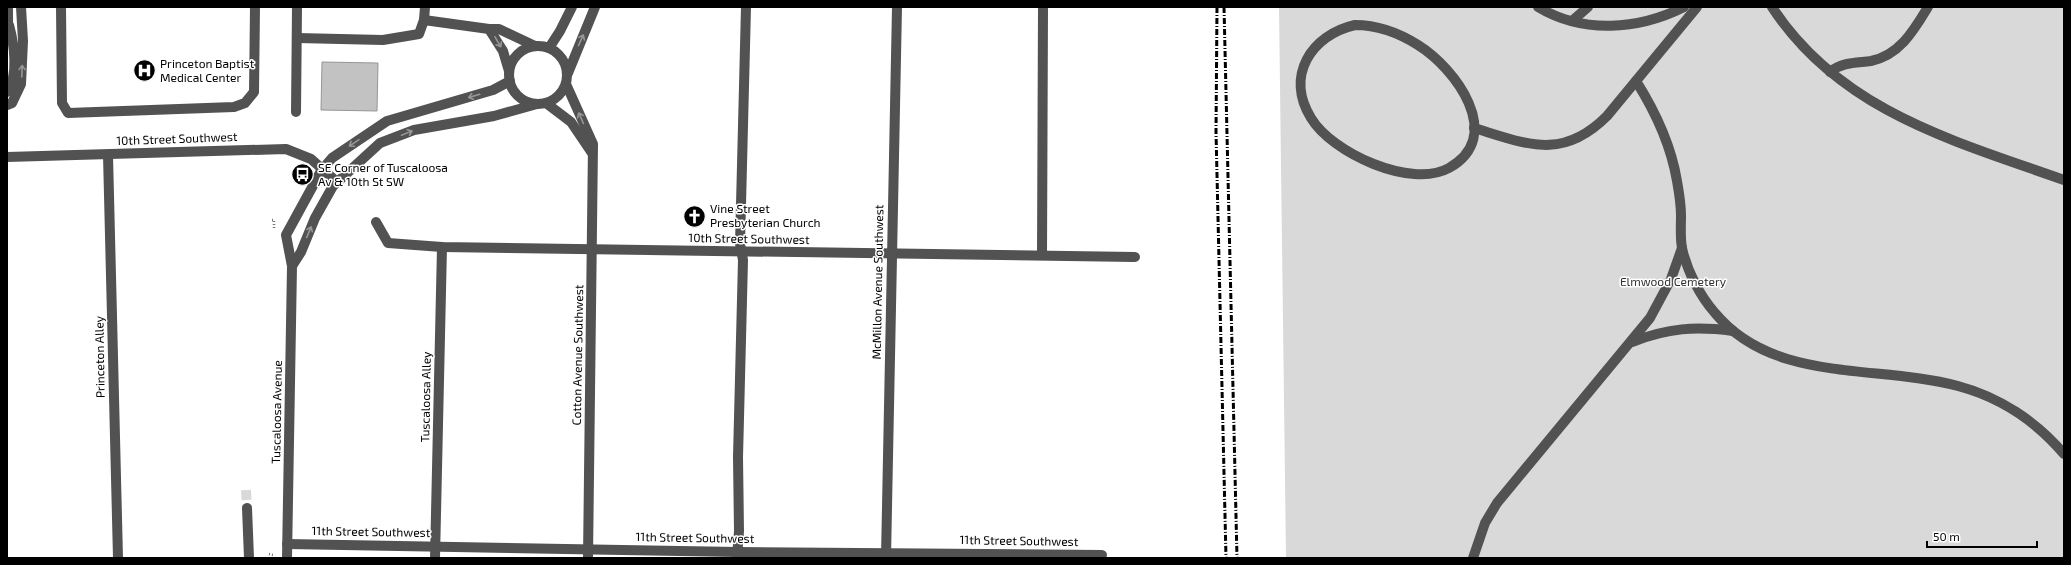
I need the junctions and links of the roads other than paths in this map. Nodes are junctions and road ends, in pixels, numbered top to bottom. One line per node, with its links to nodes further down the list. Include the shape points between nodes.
1 (8, 7): 20 (street)
2 (21, 7): 33 (street, one-way to 2, via 12,103 21,84)
3 (61, 7): 4 (street, via 62,103 68,113 234,107 245,103 254,92)
4 (255, 7)
5 (297, 7): 22 (street)
6 (425, 7): 18 (street)
7 (572, 7): 25 (street)
8 (595, 7): 27 (street, one-way to 8)
9 (746, 7): 46 (street)
10 (898, 7): 47 (street, McMillon Avenue Southwest)
11 (1044, 7): 48 (street)
12 (1538, 7): 19 (street)
13 (1588, 7): 19 (street)
14 (1684, 7): 19 (street, via 1654,19 1619,26 1589,26)
15 (1697, 7): 29 (street)
16 (1772, 7): 26 (street)
17 (1928, 7): 26 (street, via 1907,40 1891,53 1872,60 1844,64)
18 (424, 20): 21 (street); 22 (street, via 419,34 383,40)
19 (1572, 21)
20 (10, 25): 23 (street); 31 (street, via 14,60)
21 (488, 28): 24 (street, via 499,29); 28 (street, one-way to 28, via 503,51)
22 (296, 38): 34 (street)
23 (7, 39)
24 (535, 46): 25 (street); 28 (street, via 526,48 518,54 512,62)
25 (549, 48): 27 (street, via 561,56)
26 (1830, 72): 40 (street, via 1866,98 1917,126)
27 (568, 73): 30 (street)
28 (510, 76): 32 (street, via 513,90 519,97 527,102); 39 (street, Tuscaloosa Avenue, one-way to 39, via 493,90 387,121 332,158)
29 (1636, 81): 35 (street, via 1593,130 1577,139 1556,145 1538,146); 44 (street, via 1660,123 1672,158 1680,197)
30 (566, 84): 32 (street, via 555,99); 36 (street, Cotton Avenue Southwest, one-way to 30, via 593,144)
31 (7, 92)
32 (542, 104): 36 (street, via 571,122); 41 (street, one-way to 32, via 380,144 414,130 494,116)
33 (7, 105)
34 (296, 112)
35 (1474, 128): 35 (street, via 1473,111 1469,101 1448,71 1418,45 1380,27 1356,25 1334,31 1317,44 1304,65 1301,87 1311,119 1338,144 1378,166 1412,174 1439,172 1454,165 1465,155)
36 (592, 153): 45 (street, Cotton Avenue Southwest)
37 (108, 155): 38 (street, 10th Street Southwest); 39 (street, 10th Street Southwest, via 286,149 310,159); 61 (street, Princeton Alley)
38 (7, 157)
39 (323, 168): 41 (street, 10th Street Southwest); 50 (street, Tuscaloosa Avenue, via 286,235)
40 (2064, 180)
41 (337, 182): 50 (street, one-way to 41, via 301,252 315,218)
42 (376, 222): 43 (street, 10th Street Southwest, via 388,243)
43 (442, 247): 45 (street, 10th Street Southwest); 56 (street, Tuscaloosa Alley)
44 (1682, 248): 51 (street, via 1703,297 1714,313); 52 (street, via 1662,300)
45 (592, 250): 46 (street, 10th Street Southwest); 57 (street, Cotton Avenue Southwest)
46 (741, 252): 47 (street, 10th Street Southwest); 58 (street, via 743,260 738,457 740,531)
47 (892, 254): 48 (street, 10th Street Southwest); 59 (street, McMillon Avenue Southwest)
48 (1042, 255): 49 (street, 10th Street Southwest)
49 (1134, 257)
50 (292, 266): 55 (street, Tuscaloosa Avenue)
51 (1733, 331): 52 (street, via 1709,328 1676,329 1655,333); 53 (street, via 1766,351 1790,361 1939,382 1977,392 2025,418 2048,436)
52 (1630, 343): 65 (street, via 1497,503 1485,523)
53 (2064, 454)
54 (247, 508): 62 (street)
55 (287, 544): 56 (street, 11th Street Southwest); 63 (street, Tuscaloosa Avenue)
56 (435, 546): 57 (street, 11th Street Southwest); 64 (street, Tuscaloosa Alley)
57 (588, 553): 58 (street, 11th Street Southwest)
58 (737, 555): 59 (street, 11th Street Southwest)
59 (886, 555): 60 (street, 11th Street Southwest)
60 (1102, 555)
61 (118, 558)
62 (249, 558)
63 (287, 558)
64 (435, 558)
65 (1473, 558)

